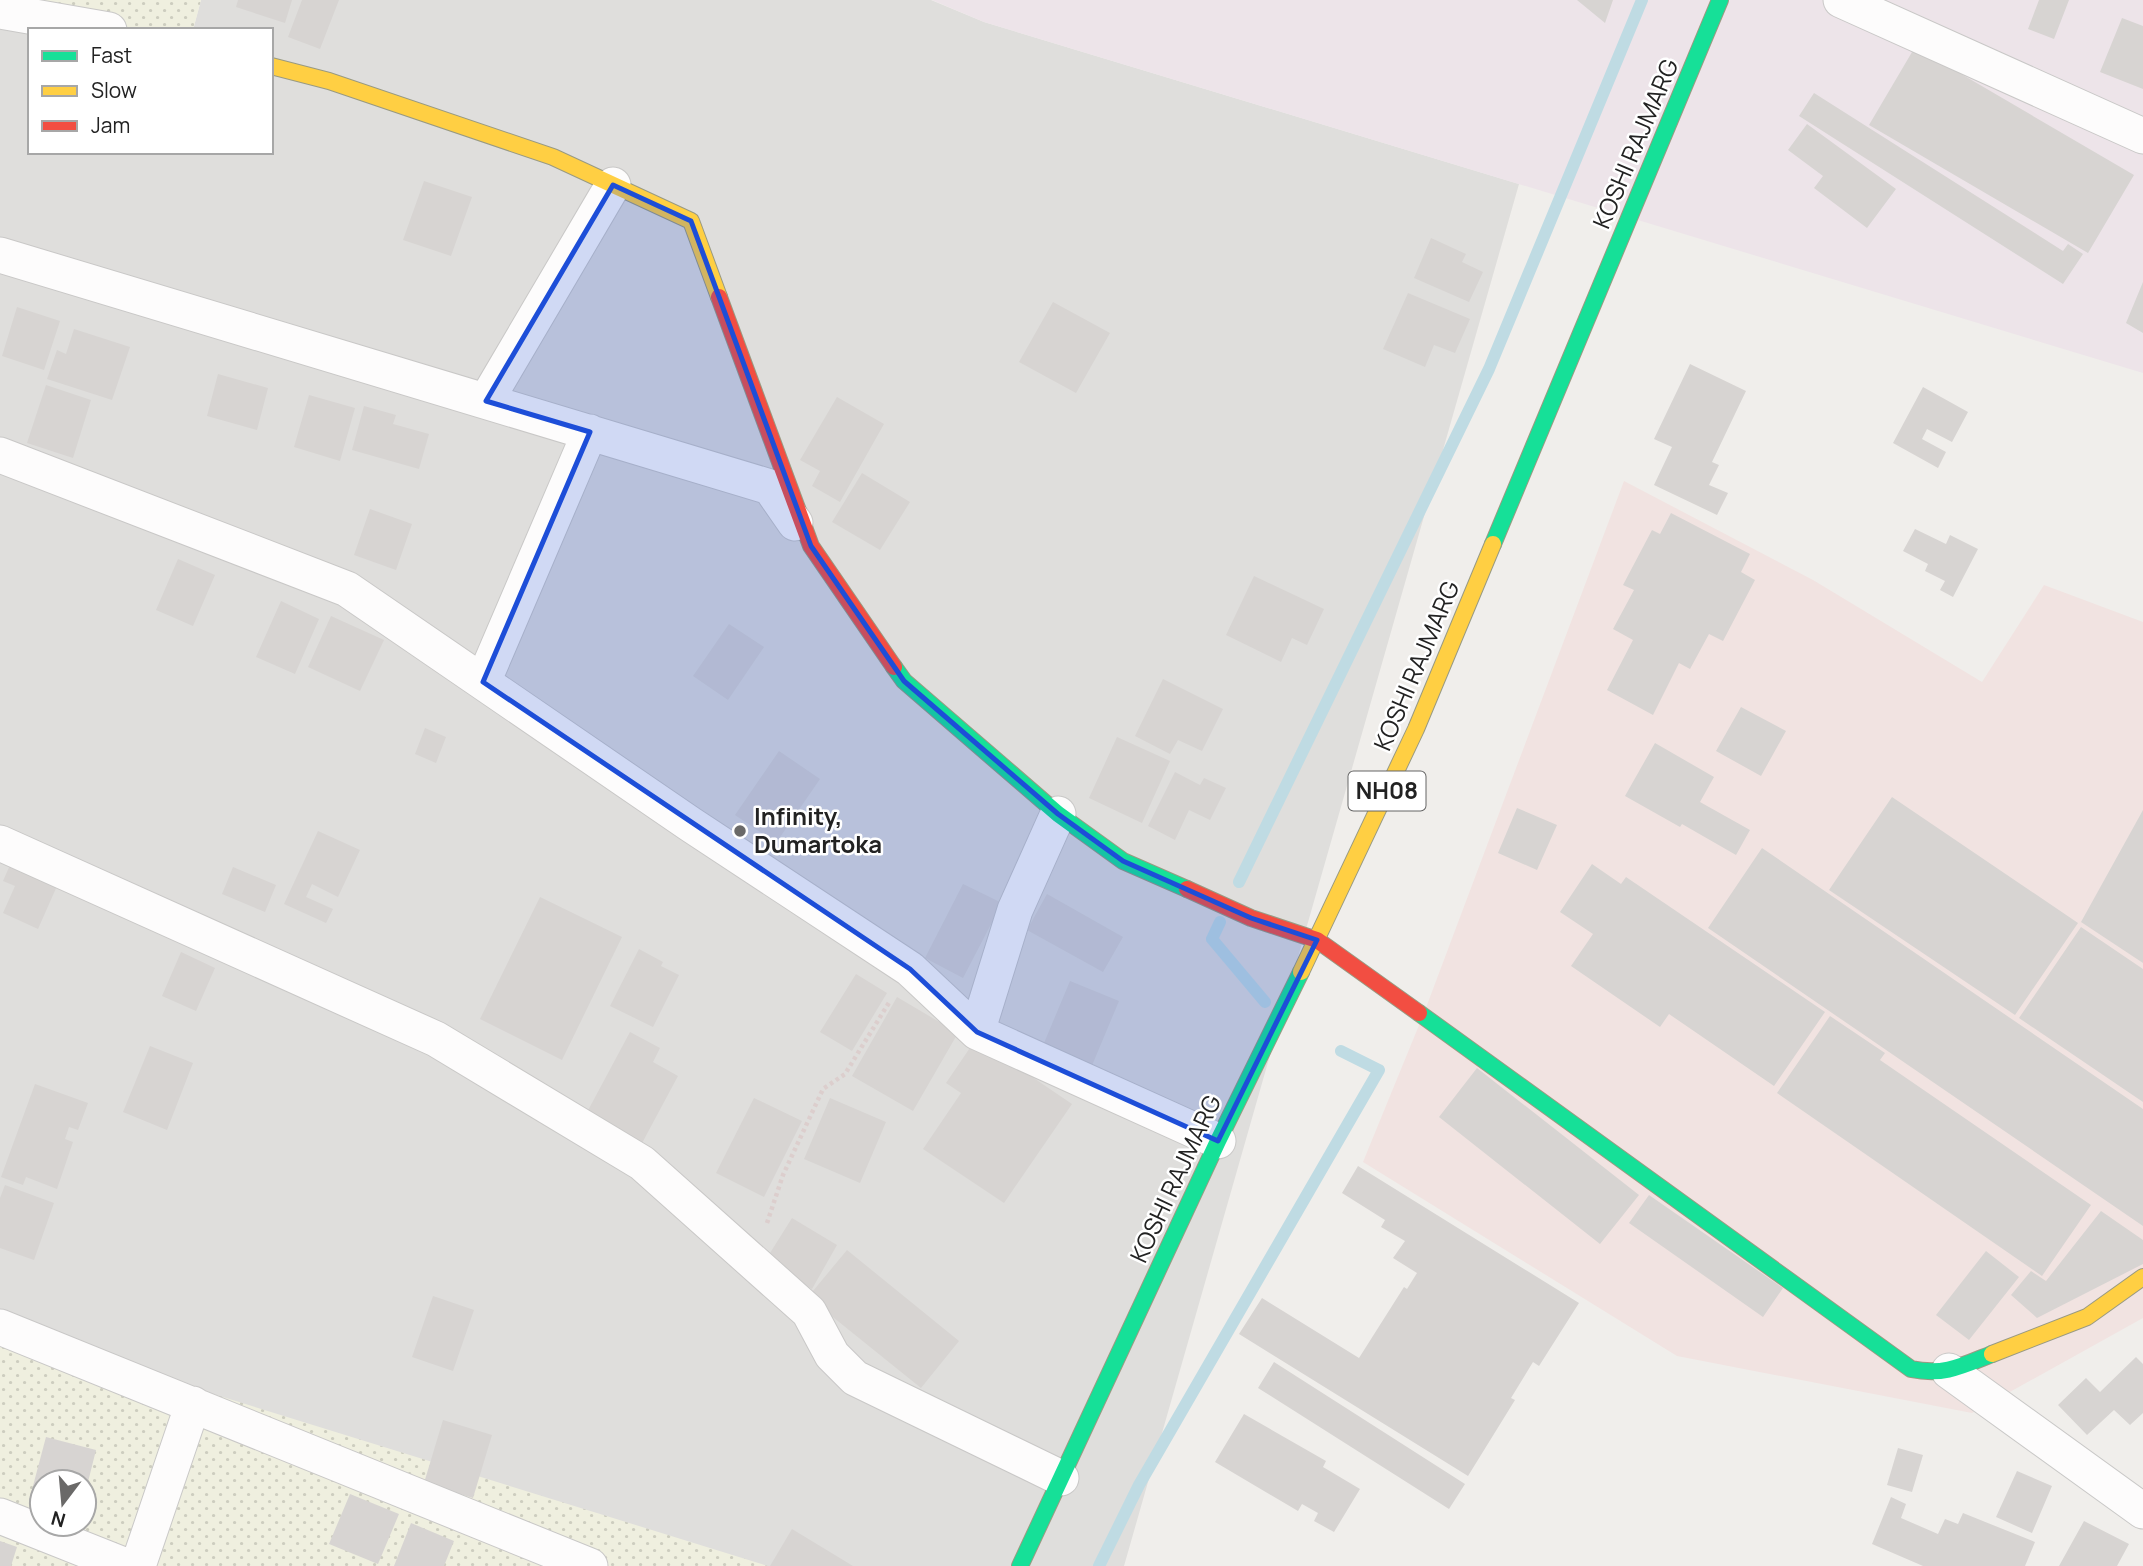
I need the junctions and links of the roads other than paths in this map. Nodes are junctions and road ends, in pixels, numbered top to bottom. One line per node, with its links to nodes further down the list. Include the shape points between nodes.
1 (1720, 0): 16 (street, KOSHI RAJMARG / NH08, via 1416,730)
2 (1841, 0): 6 (street)
3 (0, 11): 4 (street)
4 (97, 28)
5 (273, 67): 7 (street, via 553,157)
6 (2143, 136)
7 (613, 185): 9 (street); 12 (street, via 691,221)
8 (0, 255): 9 (street)
9 (486, 401): 10 (street)
10 (590, 432): 12 (street, via 770,487); 13 (street)
11 (0, 455): 13 (street, via 347,589)
12 (811, 546): 14 (street, via 904,681)
13 (483, 682): 17 (street, via 911,969)
14 (1058, 814): 16 (street, via 1123,861 1251,918); 17 (street, via 1014,910)
15 (0, 843): 23 (street, via 436,1040 642,1163 809,1312 832,1355 855,1378)
16 (1317, 940): 18 (street, KOSHI RAJMARG / NH08); 21 (street, via 1911,1369)
17 (977, 1031): 18 (street)
18 (1218, 1142): 23 (street, KOSHI RAJMARG / NH08)
19 (2143, 1277): 21 (street, via 2087,1317)
20 (0, 1327): 22 (street)
21 (1949, 1371): 24 (street)
22 (193, 1404): 27 (street); 28 (street)
23 (1061, 1479): 29 (street, KOSHI RAJMARG / NH08)
24 (2143, 1511)
25 (0, 1516): 26 (street)
26 (126, 1566)
27 (138, 1566)
28 (590, 1566)
29 (1020, 1566)

